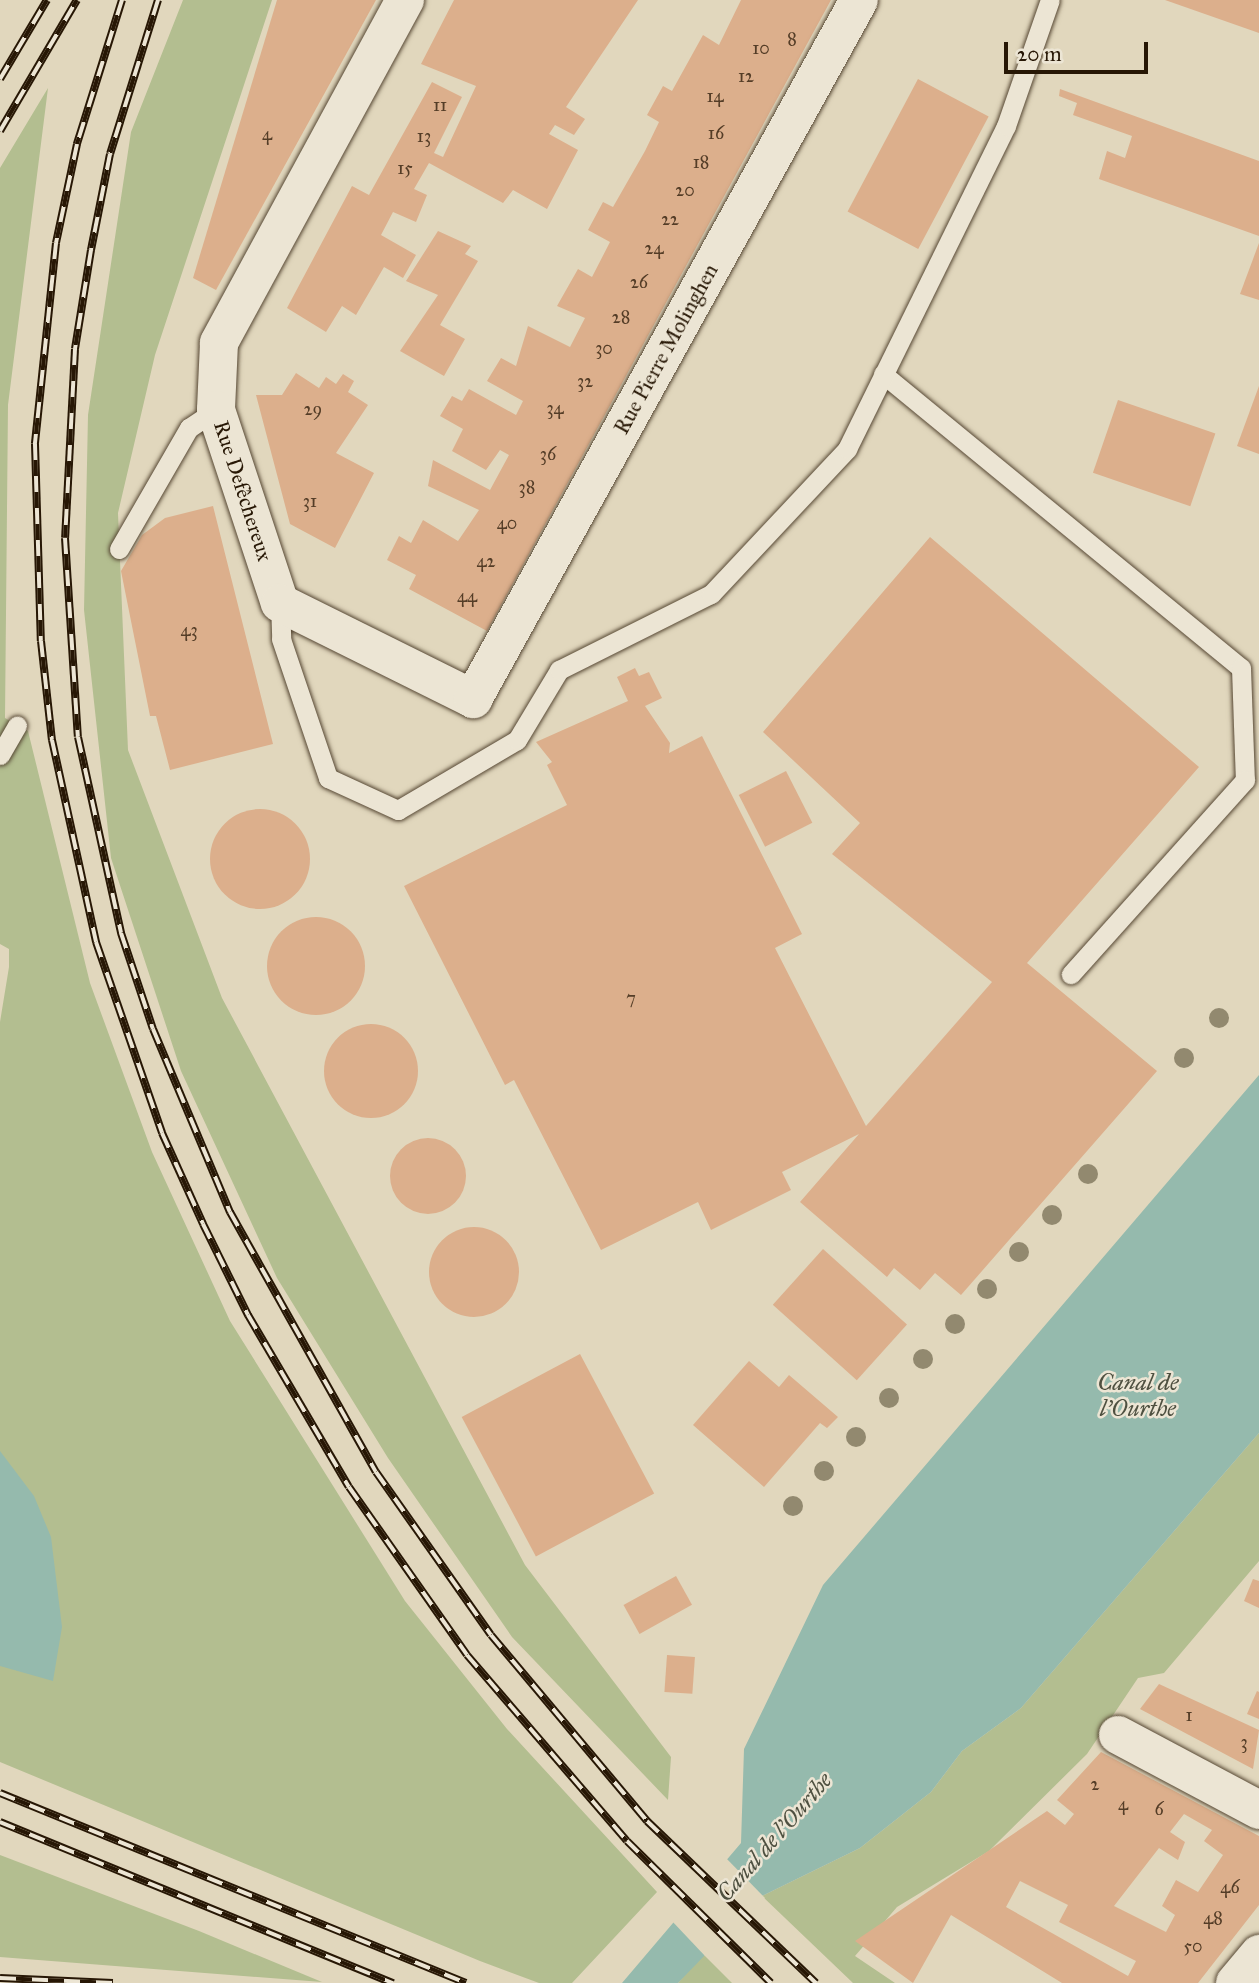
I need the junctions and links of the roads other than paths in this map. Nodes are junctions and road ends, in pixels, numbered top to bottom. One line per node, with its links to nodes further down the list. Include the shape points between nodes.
1 (405, 0): 5 (street, Rue Defêchereux, via 219,344)
2 (859, 0): 7 (street, Rue Pierre Molinghen, via 473,699)
3 (1050, 0): 4 (lane, via 1006,126)
4 (883, 374): 7 (lane, via 847,449 711,594 559,670 517,740 398,810 328,778 281,639); 10 (lane, via 1241,668 1245,780)
5 (216, 410): 6 (lane, via 189,428); 7 (street, Rue Defêchereux)
6 (119, 549)
7 (280, 603)
8 (17, 725): 9 (lane)
9 (0, 755)
10 (1072, 974)
11 (1118, 1735): 12 (street)
12 (1259, 1810)
13 (1259, 1954): 14 (street)
14 (1236, 1983)

